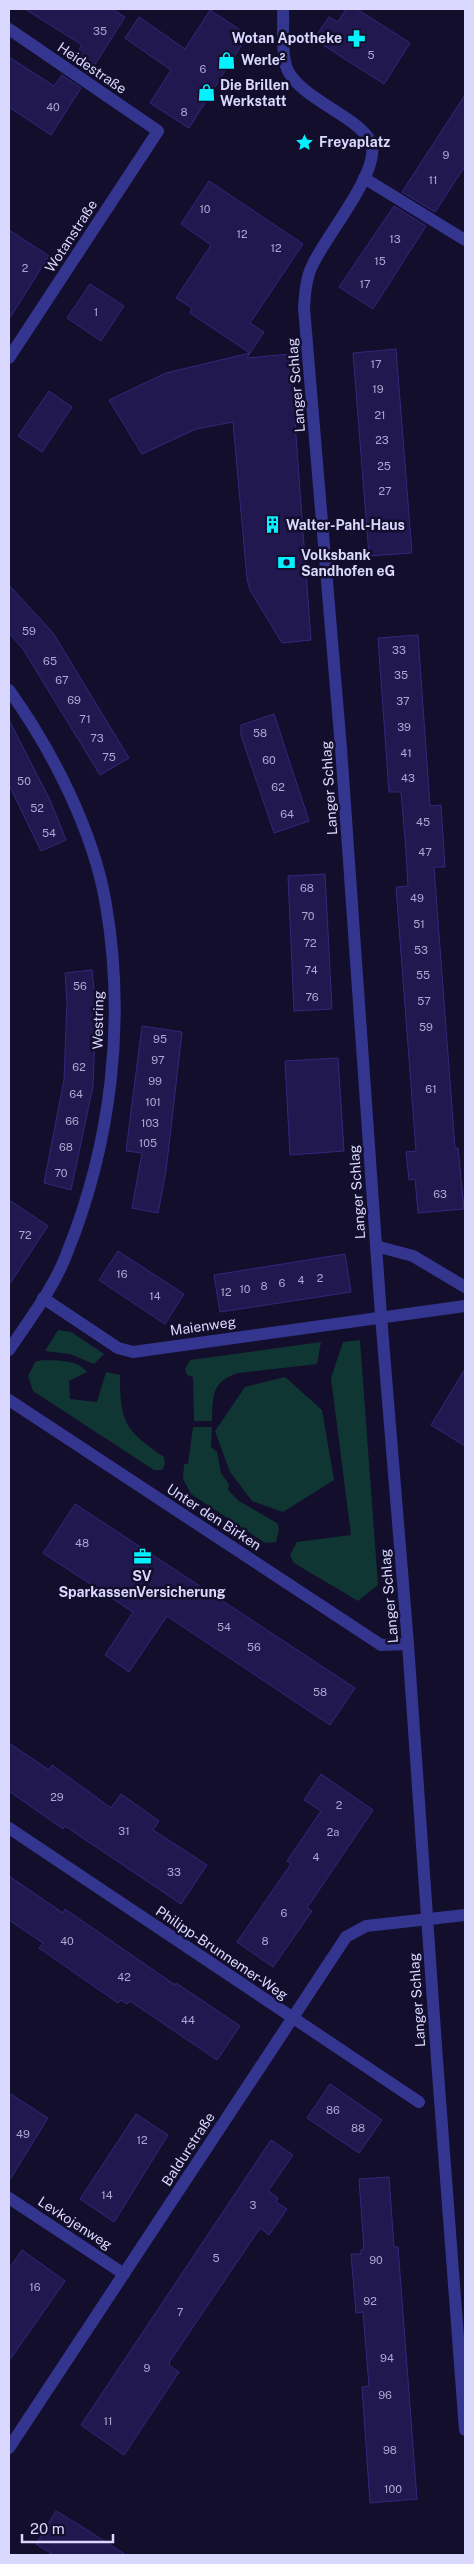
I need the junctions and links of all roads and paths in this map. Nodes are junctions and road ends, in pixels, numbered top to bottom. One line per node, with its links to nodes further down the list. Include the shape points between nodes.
1 (283, 9): 4 (street, Langer Schlag, via 286,65 295,82 362,131 372,145 372,162)
2 (9, 29): 3 (street, Heidestraße)
3 (158, 131): 6 (street, Wotanstraße)
4 (364, 178): 5 (street); 8 (street, Langer Schlag, via 313,264 304,308 341,748)
5 (465, 240)
6 (9, 358)
7 (9, 690): 10 (street, Westring, via 28,716 64,784 90,845 106,905 115,995 112,1080 96,1167 67,1255)
8 (376, 1246): 9 (street, via 413,1256); 12 (street, Langer Schlag)
9 (465, 1287)
10 (43, 1298): 12 (street, Maienweg, via 118,1348 133,1352); 13 (street, Westring)
11 (465, 1306): 12 (street, Maienweg)
12 (381, 1316): 15 (street, Langer Schlag)
13 (9, 1350)
14 (9, 1400): 15 (street, Unter den Birken, via 381,1645)
15 (408, 1644): 18 (street, Langer Schlag)
16 (9, 1828): 19 (street, Philipp-Brunnemer-Weg)
17 (465, 1915): 18 (street, Baldurstraße)
18 (427, 1919): 19 (street, Baldurstraße, via 366,1926 346,1937); 23 (street, Langer Schlag)
19 (291, 2018): 20 (street, Philipp-Brunnemer-Weg); 22 (street, Baldurstraße)
20 (419, 2102)
21 (9, 2198): 22 (street, Levkojenweg)
22 (124, 2274): 24 (street, Baldurstraße)
23 (465, 2430)
24 (9, 2448)

